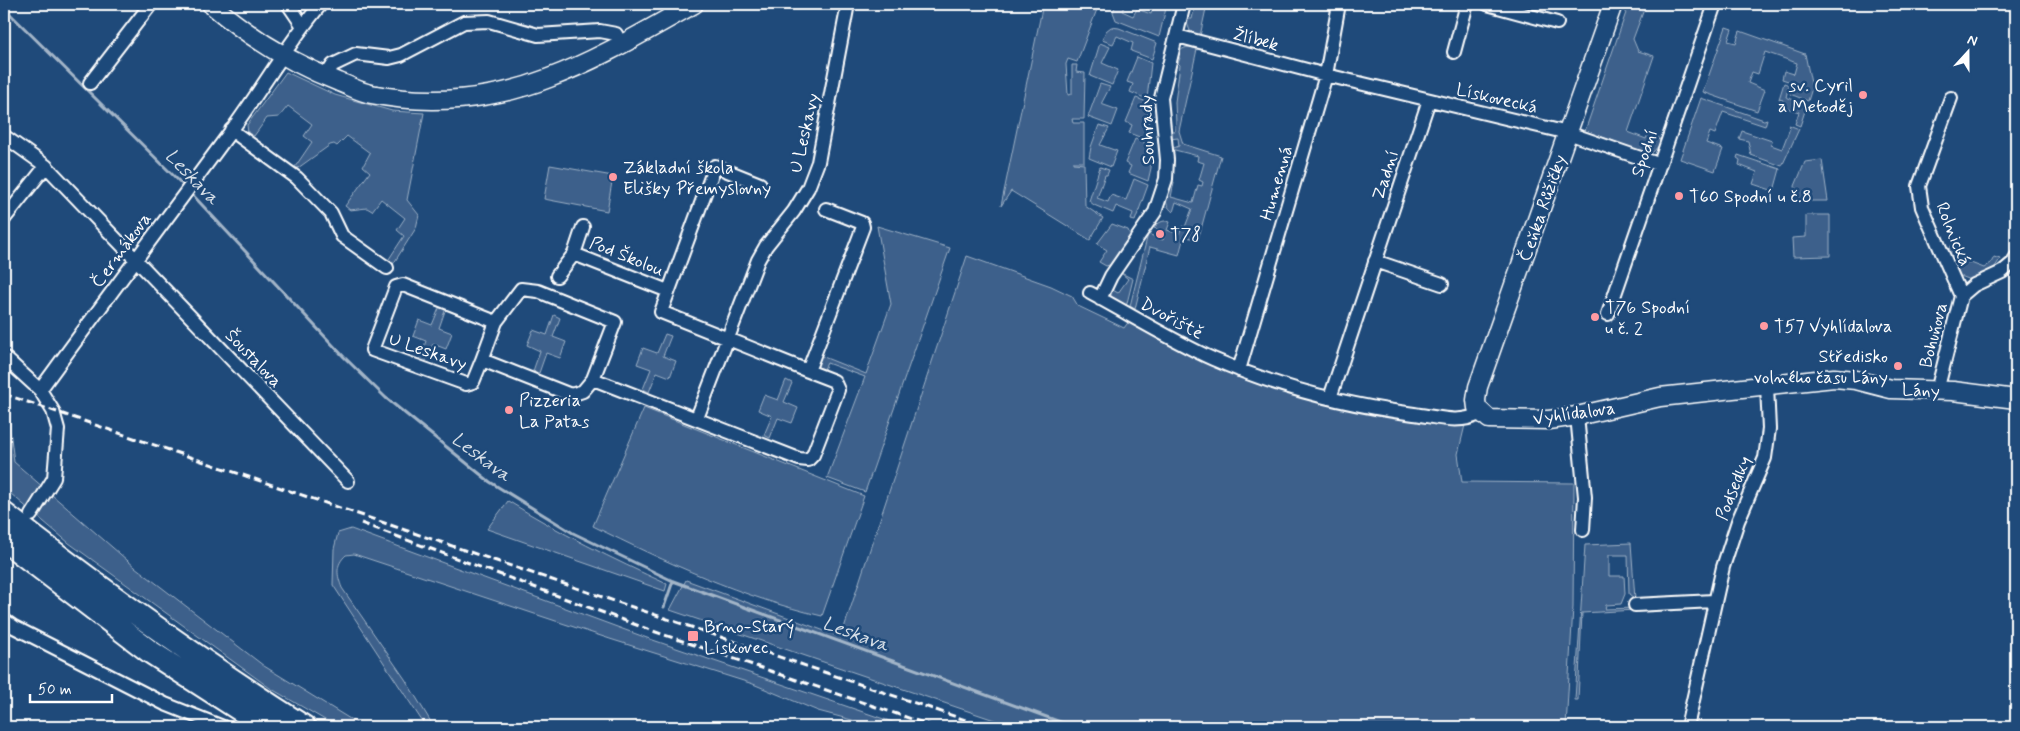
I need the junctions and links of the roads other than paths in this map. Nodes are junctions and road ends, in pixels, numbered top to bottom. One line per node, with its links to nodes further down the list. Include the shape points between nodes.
1 (151, 4): 21 (street)
2 (211, 4): 18 (street)
3 (288, 4): 14 (street)
4 (321, 4): 14 (street, Čermákova)
5 (694, 4): 16 (street)
6 (848, 4): 45 (street, U Leskavy, via 818,162 803,196 762,253)
7 (1184, 4): 15 (street, Souhrady)
8 (1339, 4): 19 (street, Humenná)
9 (1467, 4): 17 (street)
10 (1487, 4): 13 (street)
11 (1613, 4): 25 (street, Čeňka Růžičky)
12 (1715, 4): 27 (street, Spodní)
13 (1557, 23)
14 (302, 26): 18 (street, Čermákova)
15 (1177, 36): 19 (street, Žlíbek); 41 (street, Souhrady, via 1161,98 1167,160 1166,179 1156,212)
16 (621, 44): 20 (street, via 550,78 498,94 454,100 413,100 369,94); 20 (street, via 616,34 600,31 538,35 490,21 464,22 401,55 389,58 356,54 333,65)
17 (1454, 52)
18 (283, 57): 20 (street); 24 (street, Čermákova)
19 (1326, 75): 23 (street, Lískovecká); 48 (street, Humenná)
20 (326, 77)
21 (90, 83)
22 (1951, 98): 42 (street, Rolnická, via 1919,186 1922,207)
23 (1429, 100): 25 (street, Lískovecká); 36 (street, Zadní)
24 (232, 130): 35 (street, Čermákova); 37 (street, via 297,178 331,214 342,236)
25 (1568, 133): 27 (street, Lískovecká); 56 (street, Čeňka Růžičky, via 1478,387 1476,404)
26 (4, 136): 28 (street, Šoustalova)
27 (1658, 164): 43 (street, Spodní)
28 (46, 166): 31 (street); 35 (street, Šoustalova)
29 (760, 184): 40 (street, via 715,166)
30 (826, 209): 49 (street, via 862,223 863,227)
31 (4, 219)
32 (583, 226): 33 (street, Pod Školou)
33 (574, 254): 38 (street, Pod Školou); 40 (street, Pod Školou)
34 (2016, 257): 42 (street, Bohuňova, via 2002,272 1974,285)
35 (135, 260): 52 (street, Čermákova); 59 (street, Šoustalova)
36 (1375, 261): 39 (street); 54 (street, Zadní)
37 (387, 268)
38 (557, 276)
39 (1442, 284)
40 (668, 291): 45 (street, via 661,312)
41 (1095, 296): 48 (street, Dvořiště, via 1202,354)
42 (1961, 296): 53 (street, Bohuňova)
43 (1608, 314)
44 (496, 322): 47 (street, U Leskavy); 47 (street, U Leskavy, via 403,285 396,287 372,350 466,384 473,382); 50 (street, U Leskavy, via 521,289 538,291 615,322)
45 (728, 340): 49 (street); 58 (street, U Leskavy)
46 (4, 357): 52 (street)
47 (482, 360): 50 (street, U Leskavy, via 571,395 583,391)
48 (1239, 370): 54 (street)
49 (808, 371): 58 (street, via 834,381 838,390 813,455 808,460)
50 (593, 379): 58 (street)
51 (1767, 386): 53 (street, Lány, via 1834,378 1891,389); 57 (street, Vyhlídalova, via 1660,397); 64 (street, Podsedky, via 1769,429 1765,458 1738,521)
52 (40, 390): 61 (street, via 53,410 58,429 54,478)
53 (1937, 391): 55 (street, Lány)
54 (1330, 398): 56 (street, via 1462,420)
55 (2016, 399)
56 (1480, 413): 57 (street, Vyhlídalova, via 1498,420 1549,420)
57 (1576, 416): 62 (street, via 1585,497)
58 (697, 418)
59 (348, 481)
60 (4, 514): 69 (highway, via 161,632)
61 (31, 515)
62 (1583, 530)
63 (4, 540): 68 (highway, via 149,651)
64 (1714, 601): 65 (street); 70 (street, Podsedky)
65 (1634, 605)
66 (4, 620): 67 (street, via 165,704)
67 (223, 727)
68 (266, 727)
69 (304, 727)
70 (1687, 727)

